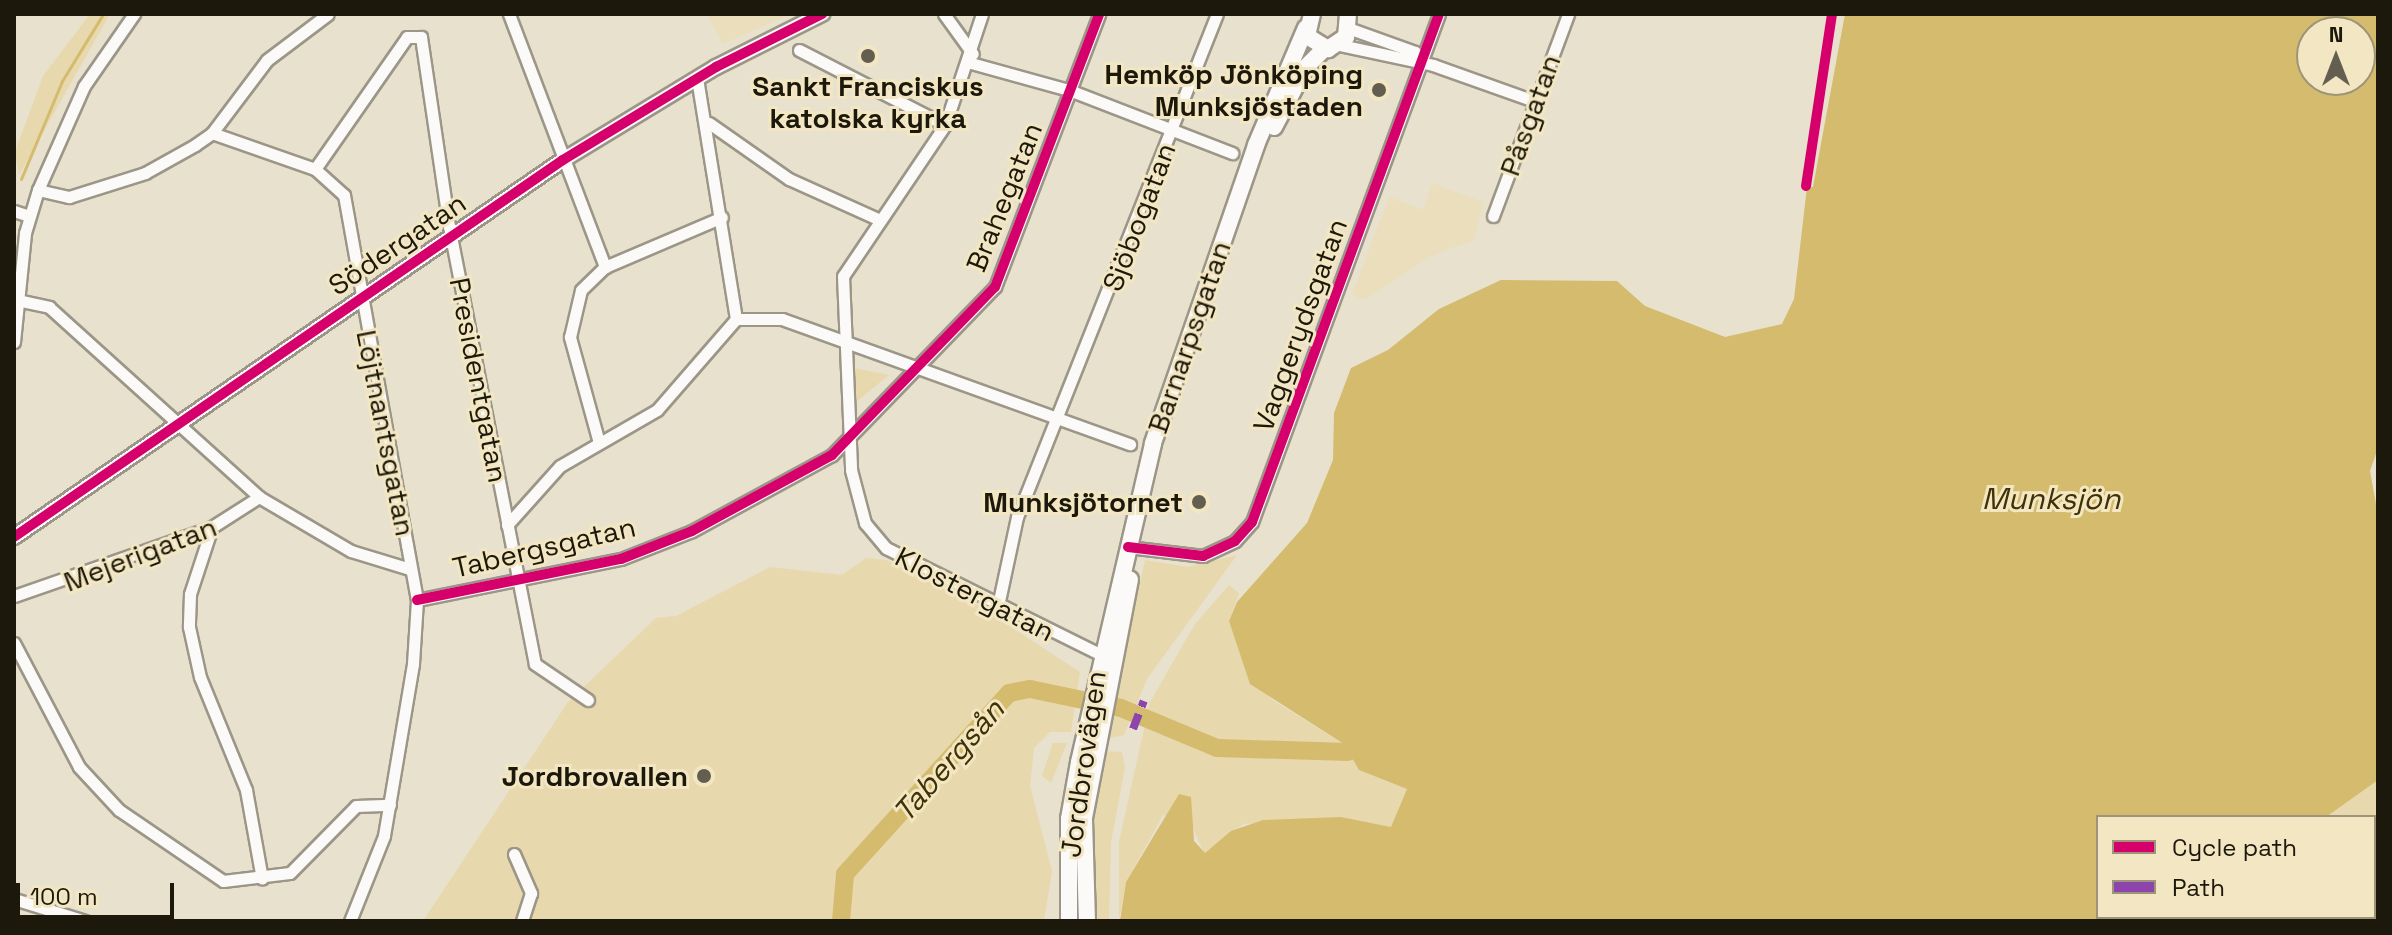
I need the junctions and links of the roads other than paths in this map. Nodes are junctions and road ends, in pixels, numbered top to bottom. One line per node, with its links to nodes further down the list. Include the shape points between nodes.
1 (509, 14): 25 (street)
2 (822, 14): 17 (street, Södergatan)
3 (944, 14): 15 (street)
4 (982, 14): 15 (street, Klostergatan)
5 (1099, 14): 18 (street, Brahegatan)
6 (1217, 14): 22 (street, Sjöbogatan)
7 (1439, 14): 16 (street, Vaggerydsgatan)
8 (1568, 14): 19 (street, Påsgatan)
9 (130, 15): 27 (street, via 84,86)
10 (319, 16): 23 (street, via 250,78)
11 (1306, 19): 13 (main road); 50 (main road, Barnarpsgatan, via 1207,279)
12 (1347, 20): 13 (main road, Barnarpsgatan); 16 (street, via 1415,52)
13 (1332, 47): 16 (street); 50 (main road, Barnarpsgatan, via 1305,68 1259,163 1153,465)
14 (799, 50): 21 (street)
15 (972, 58): 18 (street); 21 (street, Klostergatan)
16 (1422, 62): 19 (street); 50 (street, Vaggerydsgatan, via 1252,522 1227,546 1203,556)
17 (697, 78): 20 (street); 25 (street, Södergatan)
18 (1072, 91): 22 (street); 40 (street, Brahegatan, via 995,287)
19 (1534, 101): 30 (street, Påsgatan)
20 (709, 123): 31 (street); 32 (street, via 789,179)
21 (945, 125): 32 (street, Klostergatan)
22 (1171, 130): 24 (street); 41 (street, Sjöbogatan)
23 (212, 133): 26 (street); 27 (street, via 126,180 69,197)
24 (1232, 153)
25 (563, 160): 33 (street, Södergatan); 34 (street)
26 (315, 169): 33 (street, Presidentgatan, via 407,37 417,34); 35 (street, Löjtnantsgatan, via 344,195)
27 (38, 190): 29 (street)
28 (14, 211): 29 (street)
29 (29, 216): 36 (street)
30 (1493, 216)
31 (722, 217): 34 (street); 37 (street)
32 (878, 219): 38 (street, Klostergatan, via 843,276)
33 (451, 237): 35 (street, Södergatan); 47 (street, Presidentgatan)
34 (605, 267): 43 (street, via 581,290 570,324)
35 (360, 299): 42 (street, Södergatan); 51 (street, Löjtnantsgatan)
36 (17, 300): 39 (street); 42 (street, via 49,307)
37 (736, 319): 38 (street, via 782,319); 43 (street, via 657,410)
38 (841, 340): 40 (street); 44 (street, Klostergatan)
39 (14, 342)
40 (919, 368): 41 (street); 44 (street, Brahegatan)
41 (1058, 418): 45 (street); 55 (street, Sjöbogatan, via 1017,517)
42 (176, 425): 46 (street); 49 (street, Södergatan)
43 (598, 439): 47 (street, via 560,466)
44 (846, 440): 52 (street, Tabergsgatan, via 832,455 664,543); 55 (street, Klostergatan, via 859,509 876,539)
45 (1130, 444)
46 (259, 497): 48 (street, Mejerigatan); 51 (street, via 364,557)
47 (507, 525): 52 (street, Presidentgatan)
48 (212, 527): 53 (street, Mejerigatan); 62 (street, via 190,594 189,627 200,677 246,790)
49 (14, 537)
50 (1132, 548): 57 (main road, Barnarpsgatan)
51 (410, 569): 54 (street, Löjtnantsgatan)
52 (517, 582): 54 (street, Tabergsgatan); 58 (street, Presidentgatan, via 535,664)
53 (14, 596)
54 (417, 600): 60 (street)
55 (999, 601): 57 (street, Klostergatan)
56 (14, 643): 62 (street, via 62,742 119,810 223,881)
57 (1107, 658): 59 (main road, Jordbrovägen)
58 (588, 700)
59 (1094, 720): 67 (main road, Jordbrovägen, via 1069,819); 68 (main road, Jordbrovägen, via 1084,818)
60 (390, 805): 62 (street, via 356,806 296,869); 65 (street, via 371,878)
61 (514, 854): 66 (street, via 531,893)
62 (262, 879)
63 (14, 899): 64 (street)
64 (85, 921)
65 (350, 921)
66 (522, 921)
67 (1069, 921)
68 (1087, 921)

